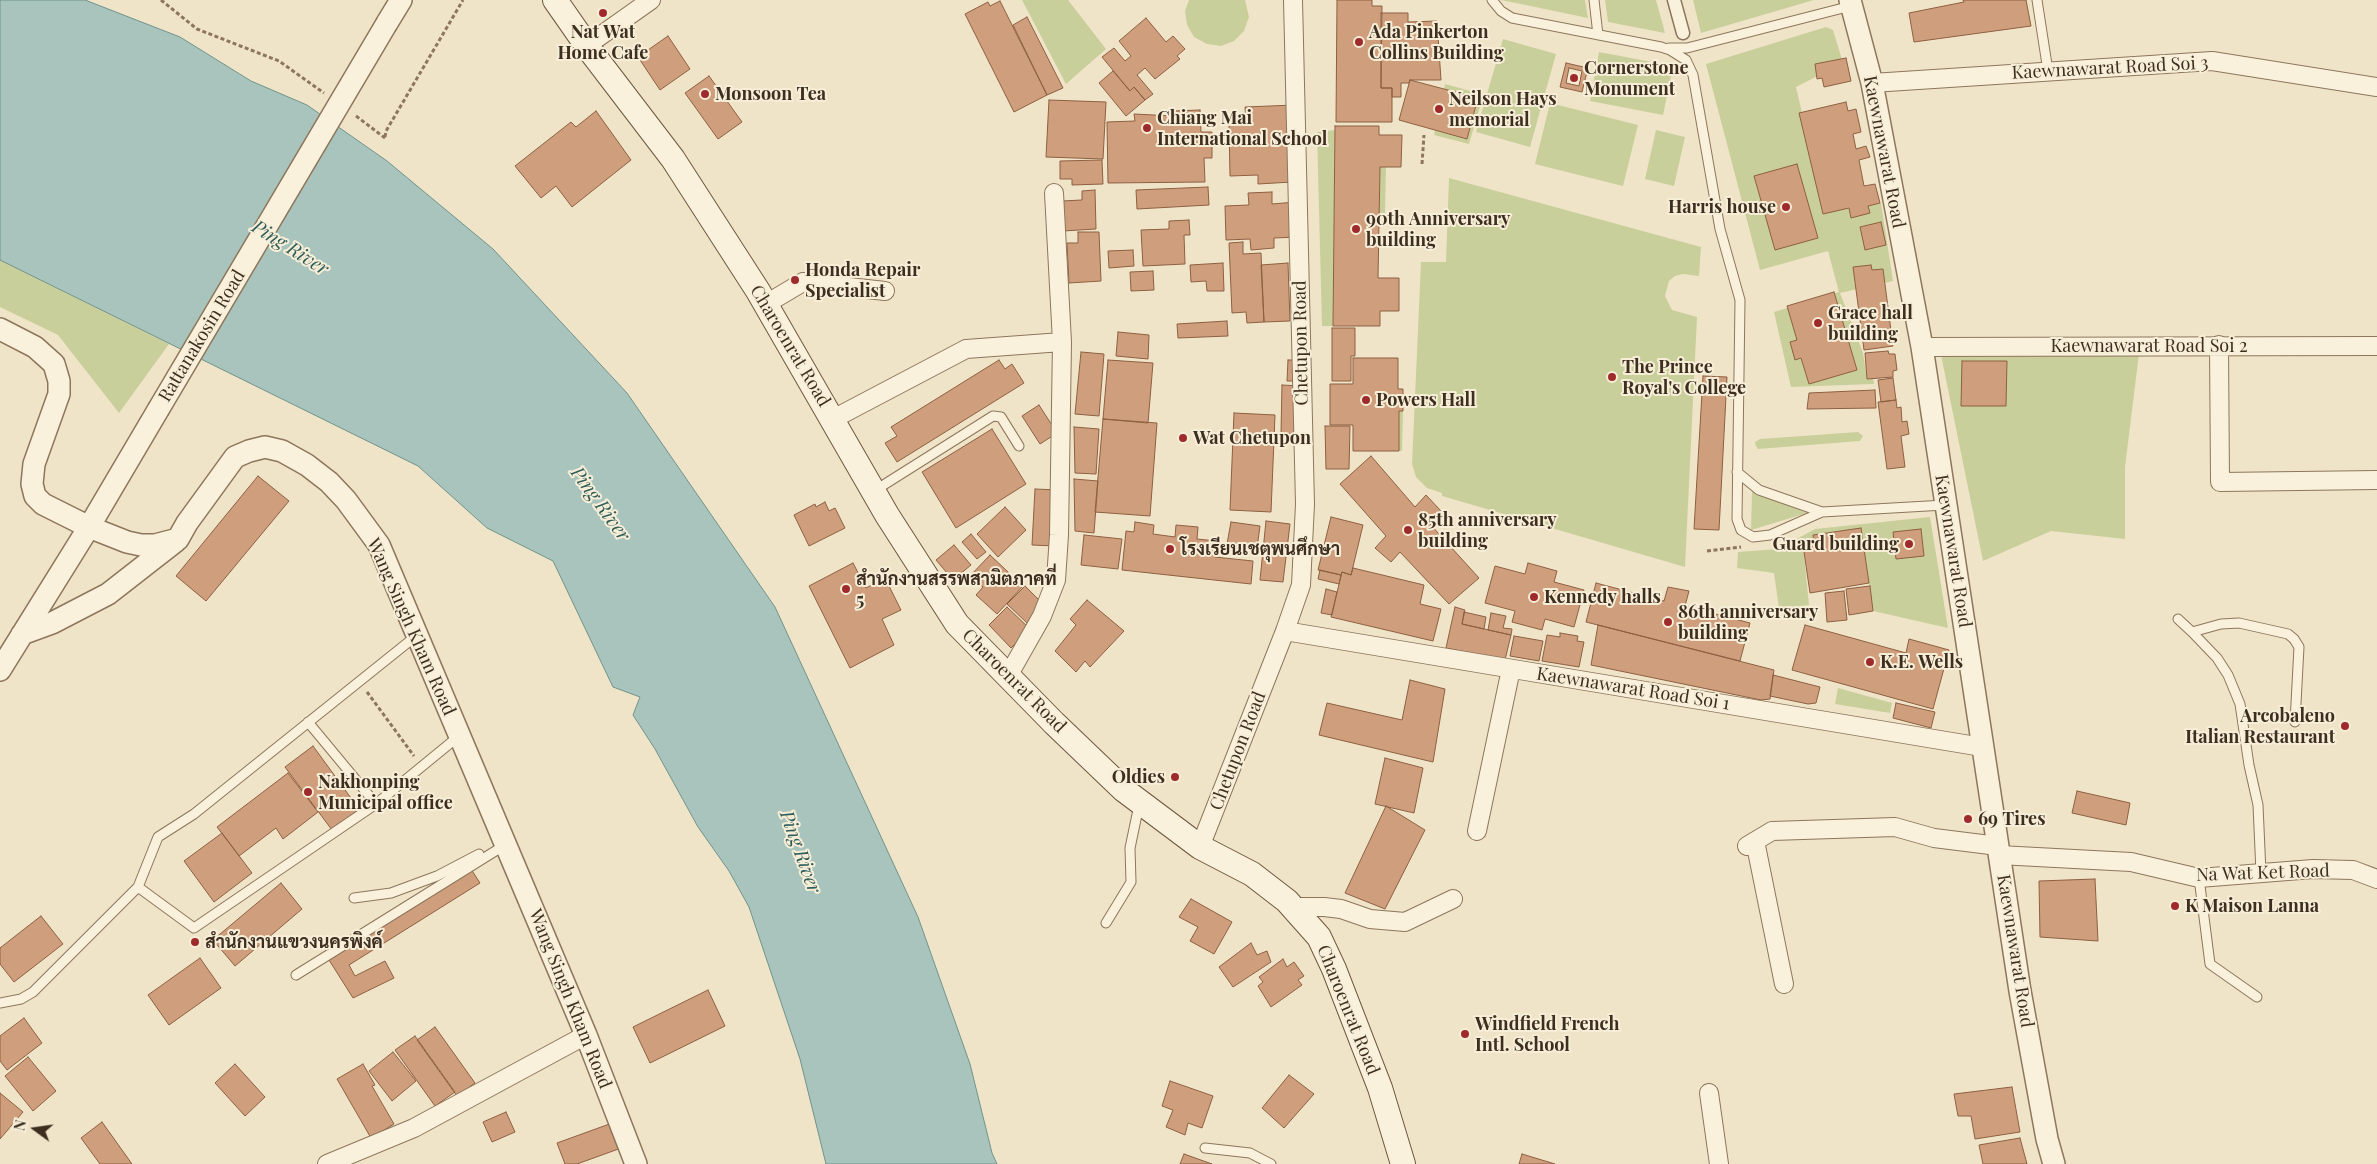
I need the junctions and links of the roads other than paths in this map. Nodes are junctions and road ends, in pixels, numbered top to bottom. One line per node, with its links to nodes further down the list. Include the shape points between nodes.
1 (401, 0): 32 (street, Rattanakosin Road, bridge)
2 (555, 0): 12 (main road, Charoenrat Road)
3 (651, 0): 12 (street)
4 (1293, 0): 35 (street, Chetupon Road, via 1305,504 1301,585)
5 (1492, 0): 11 (lane, via 1501,12 1512,18)
6 (1594, 0): 11 (lane)
7 (1674, 0): 10 (street)
8 (2037, 0): 14 (lane)
9 (1850, 3): 13 (lane, via 1687,48); 15 (street, Kaewnawarat Road)
10 (1683, 33)
11 (1598, 35): 13 (lane)
12 (586, 46): 19 (main road, Charoenrat Road, via 673,159)
13 (1661, 47): 27 (lane, via 1679,55 1690,67 1720,229 1740,300)
14 (2048, 71): 15 (street, Kaewnawarat Road Soi 3); 16 (street, Kaewnawarat Road Soi 3, via 2212,60)
15 (1872, 84): 24 (street, Kaewnawarat Road)
16 (2377, 87)
17 (1054, 193): 21 (street)
18 (885, 291): 19 (street, via 803,282)
19 (766, 304): 25 (main road, Charoenrat Road)
20 (0, 329): 32 (street, via 35,347 54,364 59,381 59,394 34,464 32,484 35,496 43,504)
21 (1062, 342): 25 (street, via 966,349); 41 (street, via 1056,580 1042,616)
22 (2219, 345): 23 (street, Kaewnawarat Road Soi 2); 24 (street, Kaewnawarat Road Soi 2); 28 (street, via 2220,482)
23 (2377, 346)
24 (1922, 347): 30 (street, Kaewnawarat Road)
25 (833, 419): 29 (main road, Charoenrat Road)
26 (1019, 446): 29 (lane, via 1001,417 993,416)
27 (1737, 472): 31 (lane, via 1759,490); 31 (lane, via 1737,519 1741,530 1753,537 1770,535)
28 (2377, 480)
29 (874, 491): 41 (main road, Charoenrat Road, via 886,515 957,624)
30 (1946, 505): 31 (lane); 45 (street, Kaewnawarat Road)
31 (1822, 512)
32 (89, 527): 33 (street, via 141,545); 37 (street, Rattanakosin Road)
33 (178, 539): 37 (street, via 108,594 52,623); 38 (street, Wang Singh Kham Road, via 235,457 265,447 282,451 329,482 379,544)
34 (2178, 619): 36 (lane)
35 (1285, 631): 39 (street, Kaewnawarat Road Soi 1); 50 (street, Chetupon Road)
36 (2192, 632): 43 (lane, via 2239,623 2288,634 2294,639 2300,647); 52 (lane, via 2217,658 2240,704 2258,805)
37 (22, 634): 40 (street, Rattanakosin Road)
38 (416, 636): 42 (lane); 44 (street, Wang Singh Kham Road)
39 (1510, 669): 45 (street, Kaewnawarat Road Soi 1); 48 (street)
40 (0, 670)
41 (1008, 676): 46 (main road, Charoenrat Road)
42 (308, 722): 47 (lane); 55 (lane, via 194,814 158,837)
43 (2295, 722)
44 (459, 736): 47 (lane); 49 (street, Wang Singh Kham Road)
45 (1982, 747): 51 (street, Kaewnawarat Road)
46 (1140, 802): 50 (main road, Charoenrat Road); 59 (lane, via 1130,848 1131,882)
47 (376, 804): 55 (lane, via 194,928)
48 (1477, 832)
49 (505, 843): 56 (lane, via 437,876 391,893); 60 (lane); 64 (street, Wang Singh Kham Road)
50 (1200, 848): 58 (main road, Charoenrat Road, via 1252,874)
51 (1999, 850): 53 (street, Na Wat Ket Road, via 2131,862); 61 (street, Na Wat Ket Road, via 1895,828 1772,831 1751,844); 72 (street, Kaewnawarat Road, via 2020,992)
52 (2261, 873): 53 (street, Na Wat Ket Road); 54 (street, Na Wat Ket Road, via 2353,870)
53 (2199, 878): 62 (lane, via 2210,964)
54 (2377, 879)
55 (138, 887): 63 (lane, via 33,992 21,999)
56 (354, 898)
57 (1452, 899): 58 (street, via 1405,922 1370,919 1341,909)
58 (1292, 907): 70 (main road, Charoenrat Road, via 1319,937 1334,969 1380,1088)
59 (1106, 923)
60 (296, 975)
61 (1784, 984)
62 (2257, 997)
63 (0, 1003)
64 (586, 1036): 67 (street, via 414,1128); 68 (street, Wang Singh Kham Road)
65 (1708, 1093): 71 (street)
66 (1205, 1148): 69 (lane, via 1250,1153)
67 (327, 1164)
68 (636, 1164)
69 (1271, 1164)
70 (1403, 1164)
71 (1719, 1164)
72 (2054, 1164)

